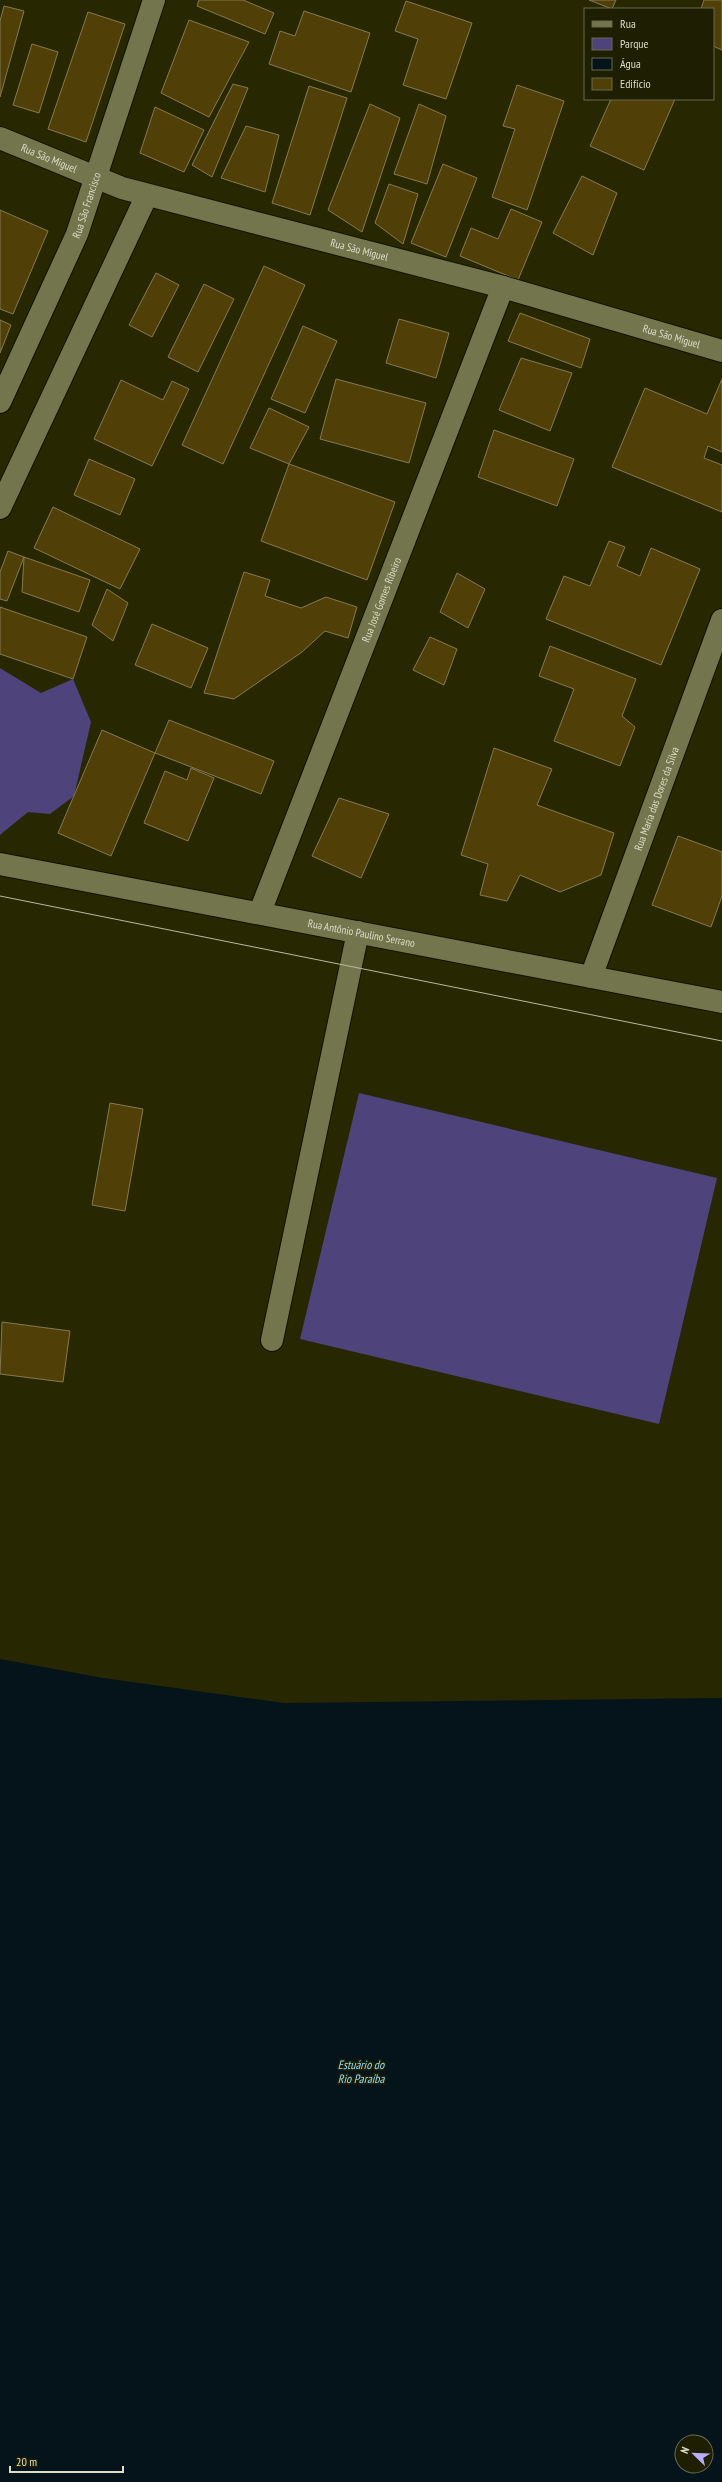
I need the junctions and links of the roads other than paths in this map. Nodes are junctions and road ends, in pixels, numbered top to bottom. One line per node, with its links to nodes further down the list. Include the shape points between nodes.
1 (154, 0): 3 (street, Rua São Francisco)
2 (0, 138): 3 (street, Rua São Miguel)
3 (94, 177): 4 (street, Rua São Miguel); 7 (street, Rua São Francisco, via 77,234)
4 (147, 195): 5 (street, Rua São Miguel); 8 (street)
5 (503, 286): 6 (street, Rua São Miguel); 11 (street, Rua José Gomes Ribeiro)
6 (722, 351)
7 (0, 402)
8 (0, 508)
9 (722, 620): 13 (street, Rua Maria das Dores da Silva)
10 (0, 864): 11 (street, Rua Antônio Paulino Serrano)
11 (260, 912): 12 (street, Rua Antônio Paulino Serrano)
12 (358, 932): 13 (street, Rua Antônio Paulino Serrano); 15 (street)
13 (591, 977): 14 (street, Rua Antônio Paulino Serrano)
14 (722, 1002)
15 (272, 1340)

